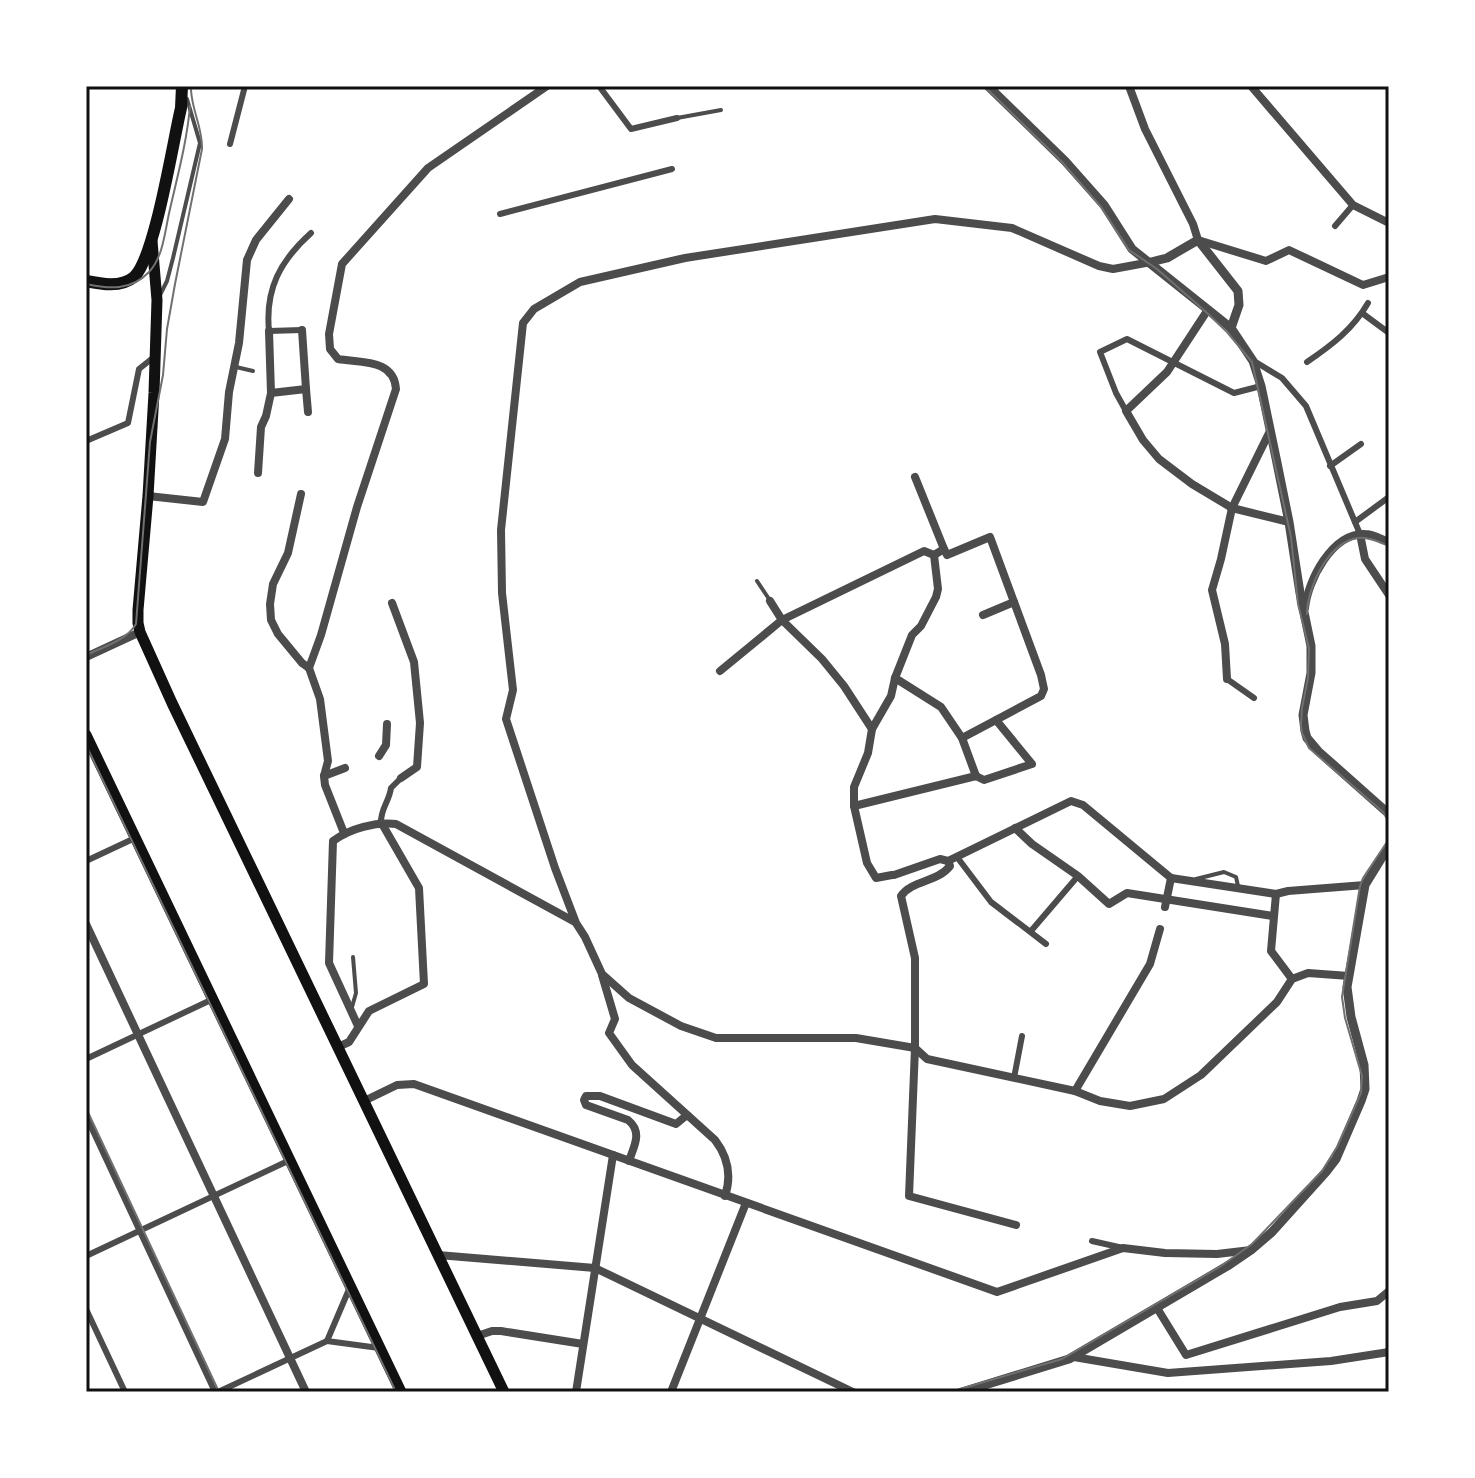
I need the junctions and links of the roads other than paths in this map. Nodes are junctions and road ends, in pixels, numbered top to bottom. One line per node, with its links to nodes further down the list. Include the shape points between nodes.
1 (183, 86): 19 (main road); 23 (lane, via 200,143 167,281)
2 (245, 86): 10 (street)
3 (547, 86): 68 (street, via 428,168 342,264 330,349 338,359 386,368 393,373 396,389)
4 (599, 86): 9 (street, via 631,129)
5 (988, 86): 20 (street, via 1065,161 1104,205 1127,244)
6 (1129, 86): 18 (street)
7 (1251, 86): 13 (street)
8 (721, 110): 9 (lane)
9 (677, 118)
10 (230, 144)
11 (672, 169): 14 (street)
12 (289, 199): 35 (street, via 247,260)
13 (1353, 205): 15 (street); 16 (street)
14 (500, 214)
15 (1389, 223)
16 (1335, 226)
17 (311, 233): 29 (street, via 280,268 271,293)
18 (1198, 240): 20 (street); 21 (street, via 1266,261 1289,250 1363,285); 27 (street, via 1238,291)
19 (152, 241): 22 (main road, via 142,267 127,281); 23 (main road)
20 (1151, 262): 25 (street); 100 (street, via 1113,269 1012,228 935,219 685,258 580,282 534,309 523,323 501,530 513,690 506,719)
21 (1389, 277)
22 (86, 281)
23 (157, 300): 31 (main road)
24 (1368, 303): 26 (street)
25 (1207, 311): 27 (street); 34 (street)
26 (1362, 313): 30 (street); 33 (street, via 1339,340)
27 (1231, 328): 32 (street)
28 (302, 330): 29 (street); 38 (street)
29 (269, 331): 39 (street)
30 (1389, 333)
31 (155, 356): 43 (street, via 139,369 128,423); 48 (main road)
32 (1253, 361): 37 (street); 45 (street, via 1282,378 1306,406)
33 (1307, 362)
34 (1172, 363): 37 (street, via 1234,393); 40 (street); 40 (street, via 1127,339 1100,352)
35 (234, 367): 36 (lane); 48 (street, via 225,439 203,502)
36 (253, 371)
37 (1261, 386): 42 (street)
38 (306, 389): 39 (street); 41 (street)
39 (271, 393): 46 (street, via 261,427)
40 (1126, 411): 51 (street, via 1159,459)
41 (308, 412)
42 (1270, 431): 51 (street); 52 (street)
43 (86, 441)
44 (1361, 444): 45 (street)
45 (1330, 466): 53 (street)
46 (258, 473)
47 (915, 477): 56 (street)
48 (148, 496): 66 (main road)
49 (1389, 497): 53 (street)
50 (300, 498): 68 (street, via 270,604 278,634)
51 (1232, 508): 52 (street); 71 (street, via 1212,590)
52 (1289, 522): 65 (street)
53 (1355, 522): 54 (street)
54 (1360, 534): 55 (street); 59 (street, via 1365,559); 65 (street, via 1341,541 1323,562 1308,589)
55 (1389, 542)
56 (944, 549): 57 (street); 61 (street, via 947,555 990,537)
57 (934, 555): 64 (street, via 924,551); 70 (street, via 936,597 912,635)
58 (757, 581): 60 (lane)
59 (1389, 595)
60 (770, 601): 64 (street)
61 (1014, 602): 63 (street); 73 (street, via 1044,689 1041,696)
62 (392, 603): 82 (street, via 414,662 420,723 417,767)
63 (983, 615)
64 (782, 620): 69 (street); 75 (street, via 822,659)
65 (1306, 624): 84 (street, via 1312,658 1303,722 1307,738)
66 (140, 632): 67 (street); 114 (main road)
67 (86, 657)
68 (309, 668): 80 (street, via 320,699 328,761)
69 (720, 671)
70 (895, 678): 75 (street); 77 (street, via 941,707)
71 (1227, 679): 72 (street)
72 (1254, 698)
73 (996, 720): 77 (street); 81 (street, via 1032,764 984,780)
74 (387, 724): 78 (street, via 386,745)
75 (872, 729): 83 (street, via 854,787)
76 (86, 735): 88 (main road)
77 (962, 738): 81 (street)
78 (379, 756)
79 (345, 768): 80 (street)
80 (324, 776): 87 (street)
81 (976, 776): 83 (street)
82 (401, 778): 85 (street, via 391,788)
83 (854, 806): 90 (street, via 867,863 876,878)
84 (1389, 814)
85 (381, 822): 87 (street); 100 (street, via 430,841); 111 (street, via 419,888 424,984 369,1011)
86 (1015, 828): 90 (street); 92 (street); 93 (street, via 1076,801)
87 (344, 833): 110 (street, via 333,841 329,963)
88 (135, 838): 91 (street); 109 (main road)
89 (1389, 846): 95 (street)
90 (952, 859): 103 (street, via 991,902); 115 (street, via 945,872 901,896 915,958)
91 (86, 861)
92 (1078, 876): 98 (street, via 1109,904 1127,893); 103 (street)
93 (1171, 878): 94 (street); 98 (street)
94 (1189, 881): 96 (street); 96 (lane, via 1224,872 1236,877)
95 (1365, 885): 97 (street); 107 (street)
96 (1238, 888): 97 (street)
97 (1276, 894): 99 (street)
98 (1166, 903): 99 (street)
99 (1273, 916): 108 (street, via 1271,951)
100 (576, 923): 106 (street)
101 (86, 924): 112 (street)
102 (1160, 929): 118 (street, via 1150,964)
103 (1031, 931): 104 (street)
104 (1046, 944)
105 (353, 957): 110 (lane, via 356,993)
106 (602, 974): 115 (street, via 629,998 716,1038 856,1038); 120 (street, via 615,1019 609,1033 628,1062)
107 (1349, 976): 108 (street, via 1308,973); 132 (street, via 1347,999 1365,1068 1361,1101 1336,1159)
108 (1292, 979): 118 (street, via 1277,1002 1201,1075 1164,1099 1130,1106)
109 (213, 999): 112 (street); 123 (main road)
110 (351, 1010): 111 (street)
111 (358, 1026): 114 (street, via 349,1042)
112 (138, 1034): 116 (street); 125 (street)
113 (1022, 1036): 117 (street)
114 (338, 1047): 119 (main road)
115 (915, 1048): 117 (street, via 927,1059); 128 (street, via 909,1196)
116 (86, 1059)
117 (1014, 1078): 118 (street)
118 (1075, 1091)
119 (364, 1101): 122 (street, via 397,1085 414,1084); 133 (main road)
120 (687, 1115): 124 (street, via 676,1124 600,1096 586,1096 586,1105 633,1124 637,1138); 126 (street, via 724,1154 729,1171)
121 (86, 1116): 129 (street)
122 (613, 1155): 124 (street); 135 (street)
123 (290, 1160): 125 (street); 136 (main road)
124 (629, 1161): 126 (street)
125 (214, 1196): 129 (street); 147 (street)
126 (725, 1196): 127 (street)
127 (746, 1203): 131 (street, via 997,1292); 140 (street)
128 (1016, 1225)
129 (140, 1231): 134 (street); 149 (street)
130 (1092, 1241): 131 (street)
131 (1123, 1248): 132 (street, via 1217,1254)
132 (1251, 1250): 138 (street)
133 (438, 1255): 135 (street); 141 (main road)
134 (86, 1256)
135 (595, 1268): 140 (street); 143 (street)
136 (350, 1287): 142 (street); 144 (main road)
137 (1389, 1291): 138 (street, via 1377,1301 1340,1307 1186,1355)
138 (1157, 1308): 146 (street)
139 (86, 1309): 148 (street)
140 (701, 1319): 154 (street); 155 (street)
141 (477, 1336): 143 (street, via 501,1331); 152 (main road)
142 (327, 1341): 144 (street); 147 (street)
143 (583, 1344): 153 (street)
144 (379, 1348): 151 (main road)
145 (1389, 1352): 146 (street, via 1168,1373)
146 (1074, 1357): 156 (street)
147 (290, 1358): 149 (street); 150 (street)
148 (125, 1392)
149 (216, 1392)
150 (306, 1392)
151 (401, 1392)
152 (504, 1392)
153 (576, 1392)
154 (671, 1392)
155 (853, 1392)
156 (962, 1392)

